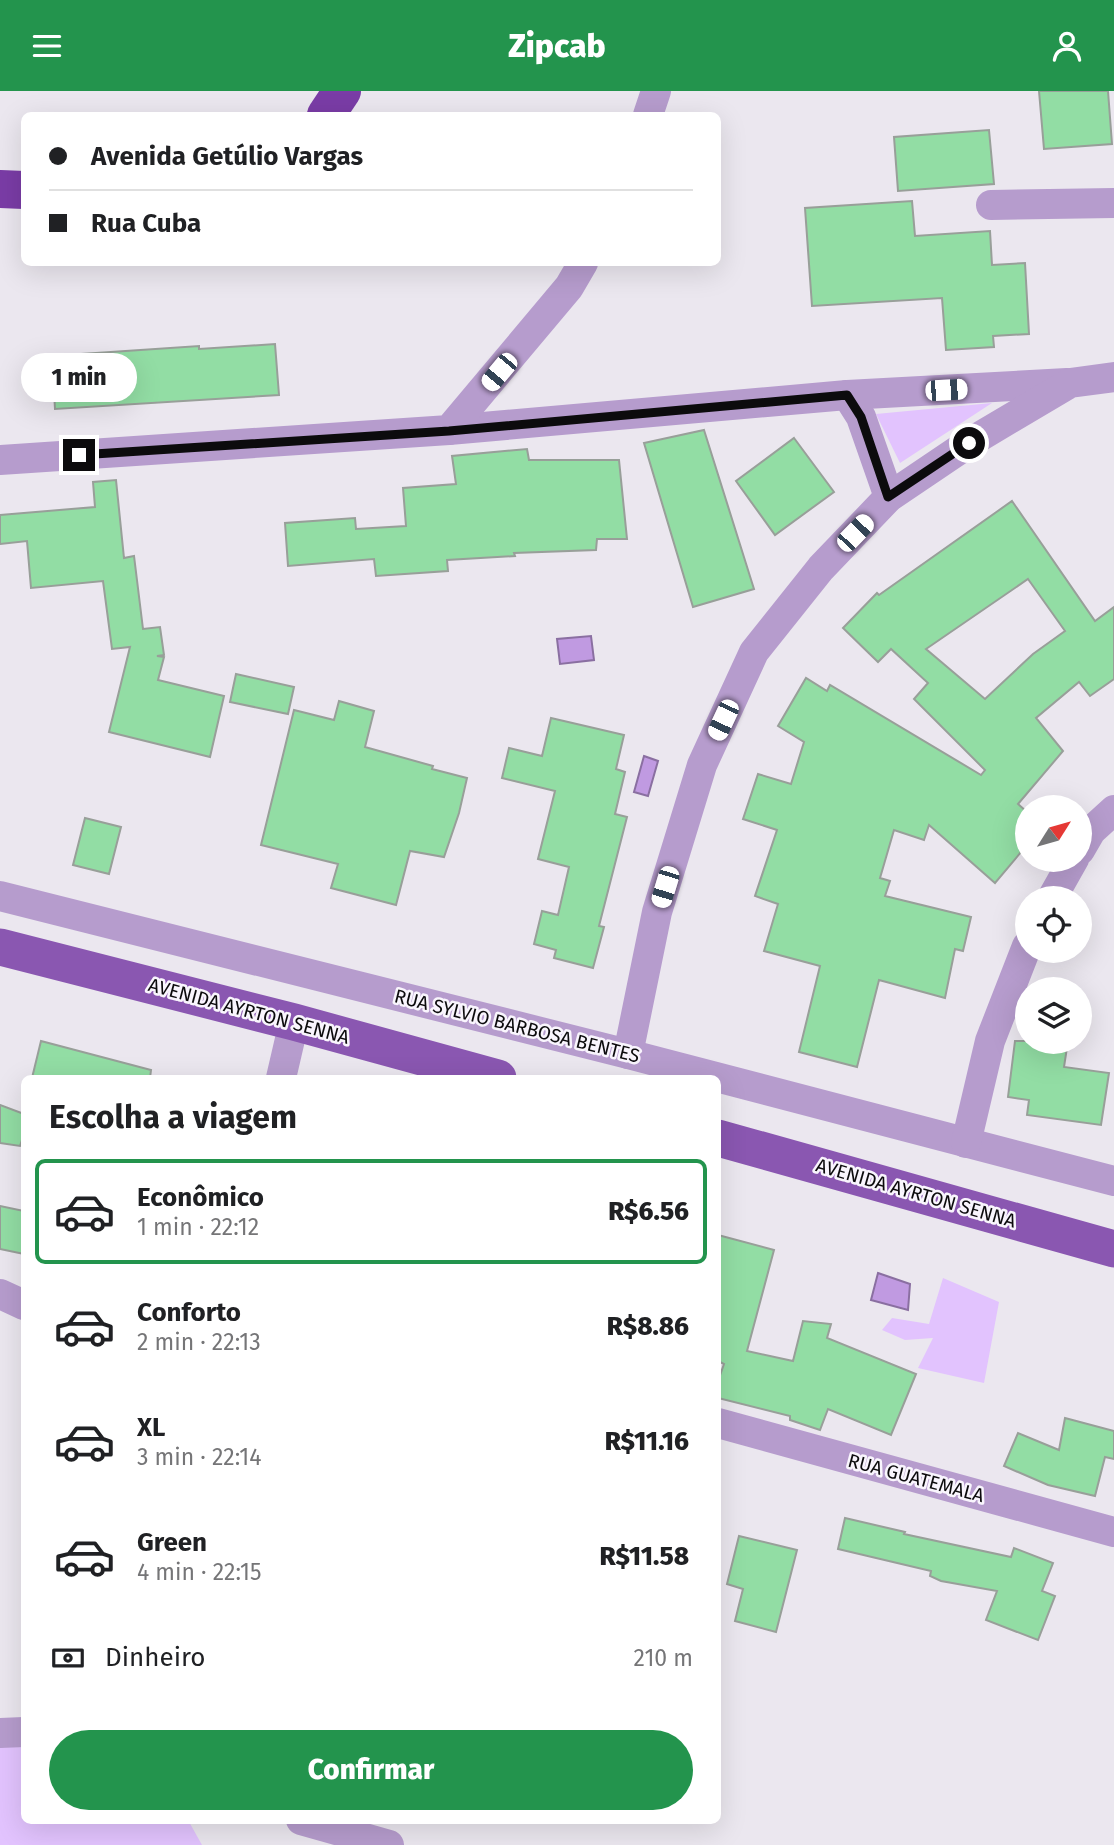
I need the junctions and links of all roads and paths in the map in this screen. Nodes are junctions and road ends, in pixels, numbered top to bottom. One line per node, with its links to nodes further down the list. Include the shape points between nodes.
1 (342, 91): 3 (highway)
2 (656, 91): 4 (street)
3 (328, 112)
4 (649, 112)
5 (0, 189): 6 (highway)
6 (21, 190)
7 (1114, 203): 8 (street)
8 (991, 205)
9 (581, 266): 13 (street, via 569,287)
10 (1114, 377): 11 (street)
11 (1070, 383): 12 (street); 15 (street)
12 (847, 395): 13 (street); 15 (street, via 861,417)
13 (449, 431): 14 (street)
14 (0, 460)
15 (888, 497): 22 (street, via 821,568 754,652 719,727 702,765 657,912)
16 (1114, 810): 17 (street)
17 (1092, 830)
18 (0, 896): 22 (street, RUA SYLVIO BARBOSA BENTES)
19 (0, 947): 21 (main road, AVENIDA AYRTON SENNA)
20 (1020, 963): 28 (street, via 990,1041)
21 (294, 1022): 23 (street); 24 (main road, AVENIDA AYRTON SENNA)
22 (628, 1055): 25 (street, RUA SYLVIO BARBOSA BENTES)
23 (282, 1075)
24 (487, 1075)
25 (705, 1075)
26 (721, 1079): 28 (street, RUA SYLVIO BARBOSA BENTES)
27 (721, 1139): 30 (main road, AVENIDA AYRTON SENNA)
28 (966, 1143): 29 (street, RUA SYLVIO BARBOSA BENTES)
29 (1114, 1181)
30 (1114, 1249)
31 (0, 1294): 32 (street)
32 (21, 1304)
33 (721, 1424): 34 (street, RUA GUATEMALA)
34 (1114, 1532)
35 (21, 1732): 36 (street)
36 (0, 1733)
37 (315, 1824): 38 (street)
38 (389, 1845)

